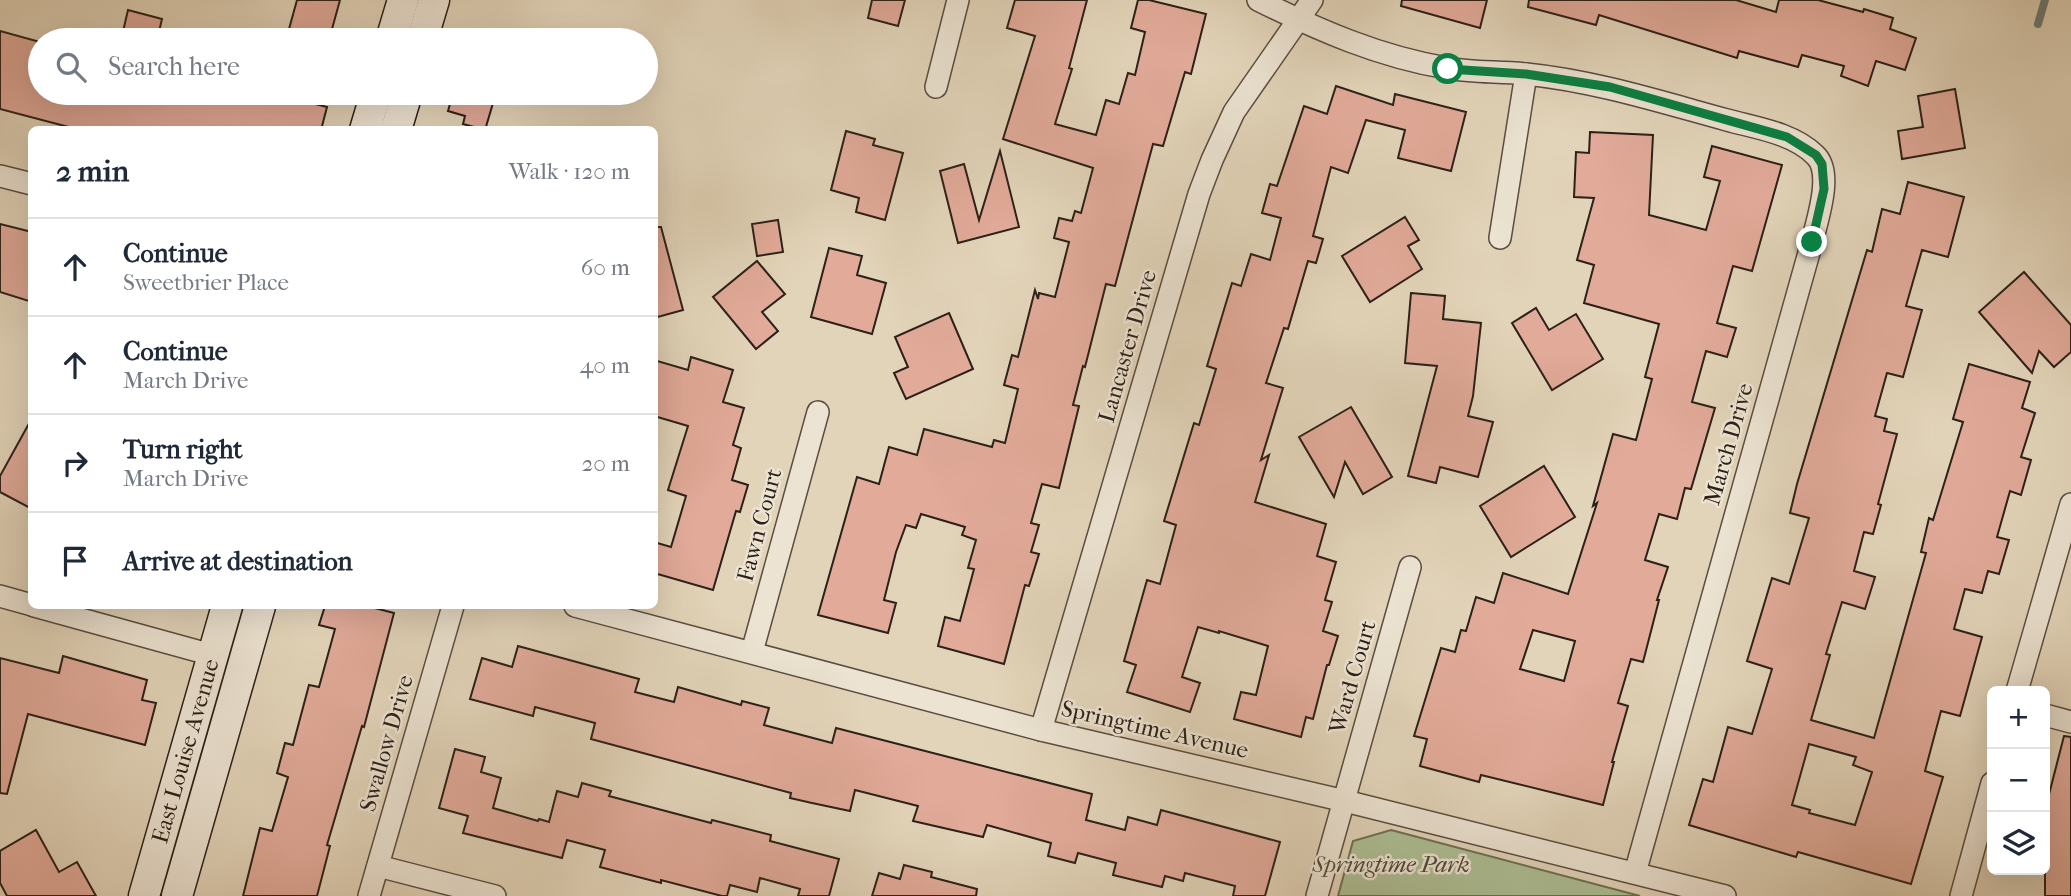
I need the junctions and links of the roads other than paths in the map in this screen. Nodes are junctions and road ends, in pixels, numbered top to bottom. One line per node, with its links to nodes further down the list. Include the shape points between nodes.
1 (403, 0): 7 (street)
2 (434, 0): 8 (street)
3 (958, 0): 10 (street)
4 (1258, 0): 6 (street, March Drive)
5 (1312, 0): 6 (street, Lancaster Drive)
6 (1297, 19): 9 (street, March Drive, via 1376,52 1448,69); 33 (street, Lancaster Drive, via 1234,113 1199,194)
7 (395, 28)
8 (426, 28)
9 (1526, 74): 17 (street); 37 (street, March Drive, via 1610,87 1787,137 1822,164 1824,189 1812,242)
10 (936, 87)
11 (372, 105): 13 (street)
12 (403, 105): 14 (street)
13 (366, 126)
14 (397, 126)
15 (0, 176): 16 (street)
16 (28, 183)
17 (1500, 238)
18 (818, 412): 28 (street, Fawn Court)
19 (2071, 504): 30 (street)
20 (1410, 567): 34 (street, Ward Court)
21 (0, 596): 22 (street)
22 (28, 604)
23 (47, 609): 29 (street)
24 (226, 609): 29 (street, East Louise Avenue)
25 (259, 609): 39 (street, East Louise Avenue)
26 (452, 609): 36 (street, Swallow Drive)
27 (587, 609): 28 (street, Springtime Avenue)
28 (752, 652): 33 (street, Springtime Avenue)
29 (212, 655): 38 (street, East Louise Avenue)
30 (2018, 686)
31 (2050, 716): 32 (street)
32 (2071, 722)
33 (1041, 730): 34 (street, Springtime Avenue)
34 (1345, 801): 37 (street, Springtime Avenue); 42 (street, Ward Court)
35 (1987, 801): 44 (street)
36 (377, 866): 40 (street, Swallow Drive); 41 (street)
37 (1636, 873): 43 (street, Springtime Avenue)
38 (144, 896)
39 (177, 896)
40 (369, 896)
41 (495, 896)
42 (1317, 896)
43 (1725, 896)
44 (1961, 896)

